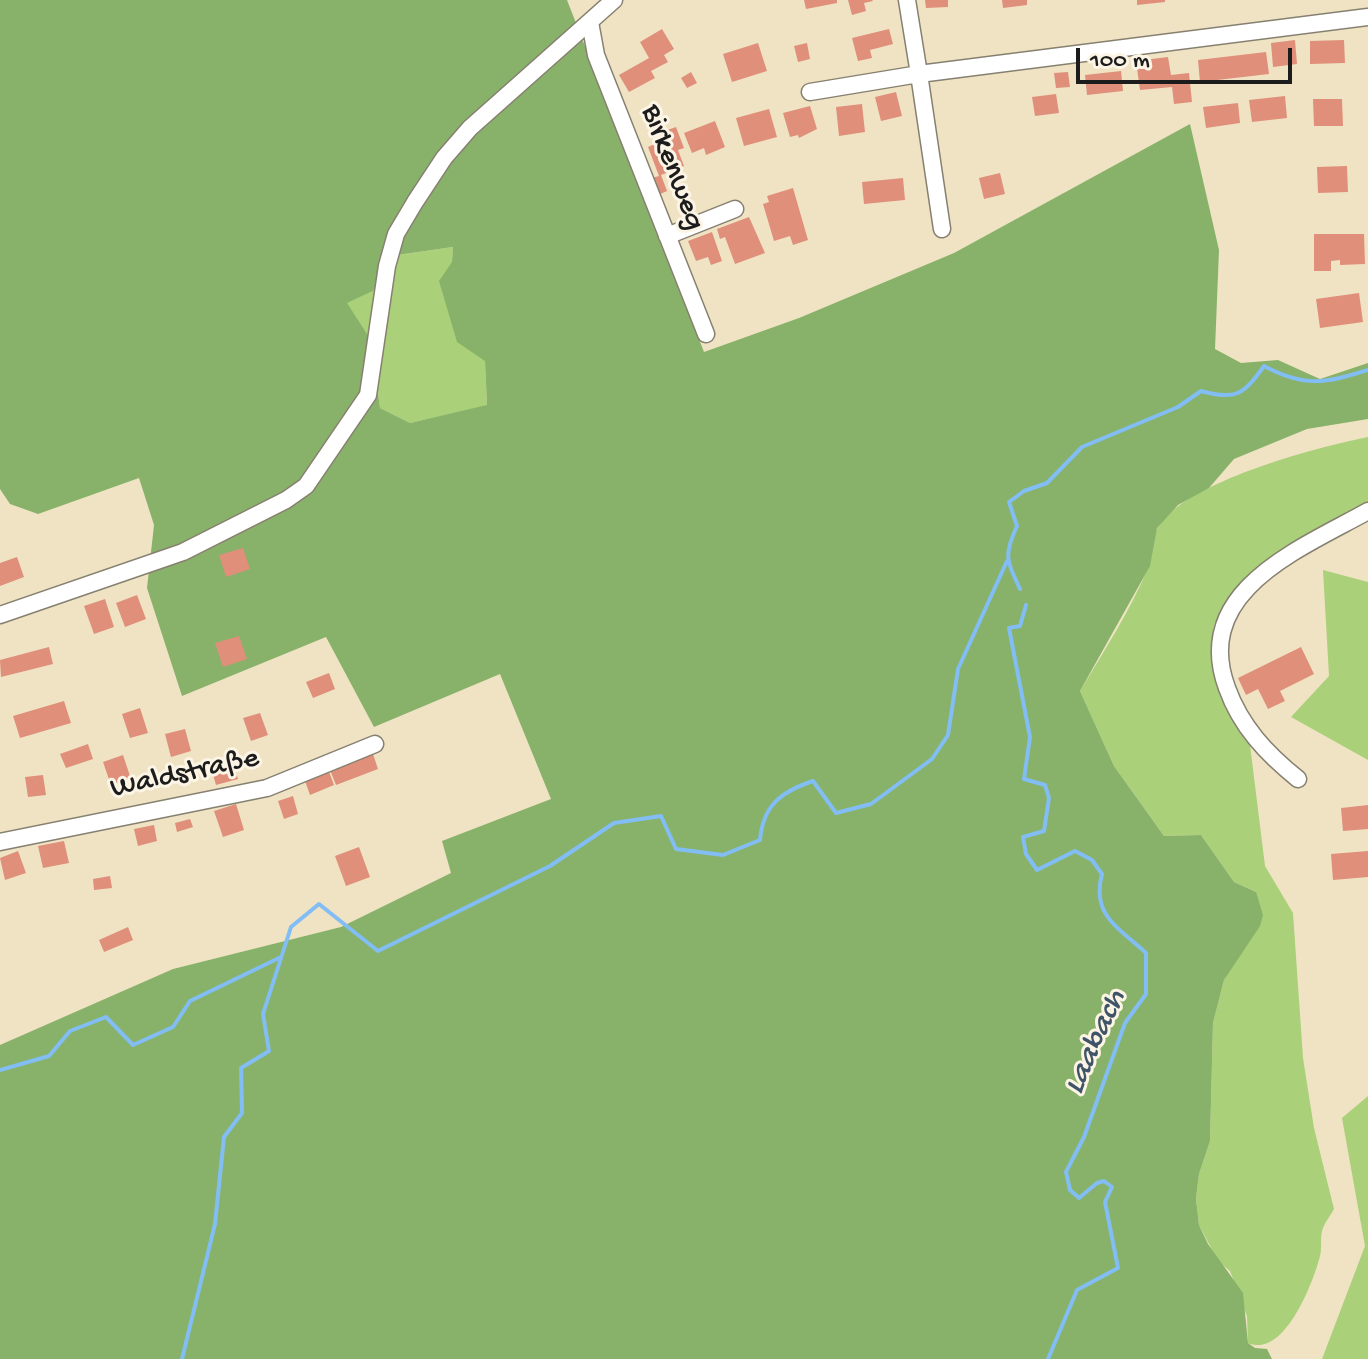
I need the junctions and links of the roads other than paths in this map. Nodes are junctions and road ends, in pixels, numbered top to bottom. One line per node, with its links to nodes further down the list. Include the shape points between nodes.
1 (614, 0): 4 (street)
2 (907, 0): 5 (street)
3 (1368, 17): 5 (street)
4 (590, 22): 9 (street, Birkenweg, via 596,55); 12 (street, via 470,128 415,202 396,234 387,266 368,395 306,486 183,552)
5 (919, 74): 6 (street); 8 (street)
6 (810, 92)
7 (735, 209): 9 (street)
8 (942, 229)
9 (667, 236): 10 (street, Birkenweg)
10 (706, 334)
11 (1368, 511): 14 (street, via 1285,558 1252,584 1224,619 1219,657 1231,698 1260,745)
12 (0, 615)
13 (375, 744): 15 (street, Waldstraße, via 267,788)
14 (1298, 779)
15 (0, 842)

